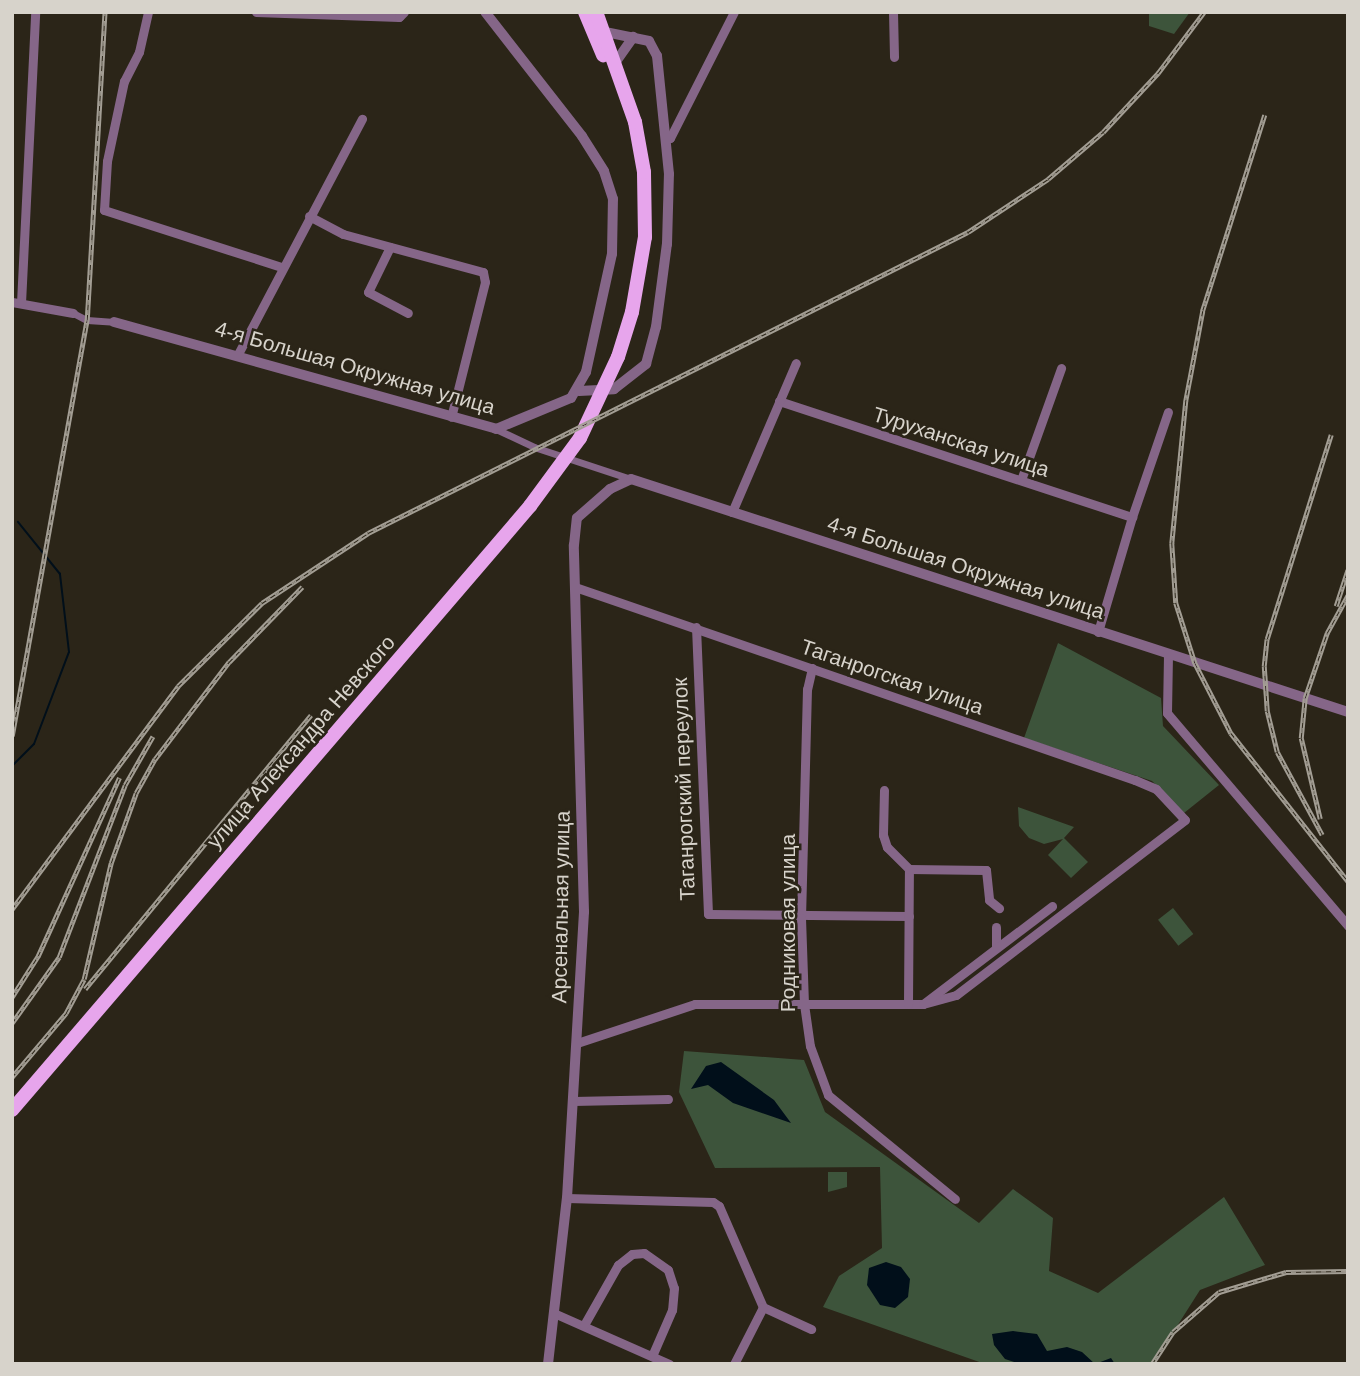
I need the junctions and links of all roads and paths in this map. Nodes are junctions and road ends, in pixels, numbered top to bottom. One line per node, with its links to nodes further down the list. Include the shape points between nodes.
1 (35, 12): 23 (street)
2 (148, 12): 22 (street, via 139,52 124,81 107,161 104,210)
3 (256, 12): 10 (street)
4 (404, 12): 10 (street, via 399,18)
5 (485, 12): 30 (street, via 582,136 604,171 613,199 612,254)
6 (585, 12): 15 (main road)
7 (596, 12): 11 (main road)
8 (734, 12): 17 (street)
9 (893, 12): 13 (street)
10 (391, 13)
11 (605, 32): 12 (street); 14 (main road)
12 (632, 37): 14 (street); 16 (street, via 653,46)
13 (894, 57)
14 (615, 63): 15 (main road)
15 (622, 92): 39 (main road, улица Александра Невского, via 640,147 646,210 640,271 622,346 580,438)
16 (660, 101): 17 (street, via 667,109); 19 (street)
17 (684, 107): 19 (street, via 670,138)
18 (362, 119): 20 (street)
19 (665, 139): 30 (street, via 670,191 660,308 646,364 624,382)
20 (309, 216): 21 (street, via 343,233); 22 (street)
21 (390, 247): 25 (street, via 368,292); 33 (street, via 483,272 485,282)
22 (282, 267): 27 (street)
23 (17, 303): 24 (street)
24 (72, 313): 26 (street, via 87,320)
25 (408, 313)
26 (114, 322): 27 (street, 4-я Большая Окружная улица)
27 (238, 354): 33 (street, 4-я Большая Окружная улица)
28 (796, 363): 31 (street)
29 (1062, 368): 36 (street)
30 (581, 387): 34 (street, 4-я Большая Окружная улица, via 544,412)
31 (779, 401): 36 (street, Туруханская улица); 37 (street)
32 (1168, 412): 38 (street)
33 (451, 417): 34 (street, 4-я Большая Окружная улица)
34 (496, 429): 35 (street, 4-я Большая Окружная улица)
35 (631, 479): 37 (street, 4-я Большая Окружная улица); 40 (street, Арсенальная улица, via 610,489 576,518)
36 (1021, 480): 38 (street, Туруханская улица)
37 (732, 512): 42 (street, 4-я Большая Окружная улица)
38 (1132, 517): 42 (street)
39 (472, 569): 59 (main road); 62 (main road, улица Александра Невского)
40 (575, 587): 41 (street, Таганрогская улица); 58 (street, Арсенальная улица, via 585,869)
41 (696, 627): 44 (street, Таганрогская улица); 51 (street, Таганрогский переулок, via 708,914)
42 (1098, 632): 43 (street, 4-я Большая Окружная улица)
43 (1168, 655): 45 (street, 4-я Большая Окружная улица); 52 (street, via 1167,713)
44 (812, 668): 51 (street, Родниковая улица, via 807,689); 57 (street, Таганрогская улица, via 1135,780 1156,789 1185,820 956,995)
45 (1348, 712)
46 (884, 789): 47 (street, via 883,835 887,847)
47 (909, 869): 49 (street, via 986,870 989,900); 50 (street)
48 (1052, 906): 54 (street)
49 (999, 908)
50 (909, 916): 51 (street, Таганрогский переулок); 56 (street)
51 (801, 918): 55 (street, Родниковая улица)
52 (1348, 926)
53 (996, 927): 54 (street)
54 (996, 948): 57 (street)
55 (804, 1004): 56 (street); 58 (street, via 672,1008); 64 (street, Родниковая улица, via 810,1045 828,1095)
56 (908, 1004): 57 (street)
57 (923, 1004)
58 (577, 1043): 61 (street, Арсенальная улица)
59 (12, 1098)
60 (668, 1099): 61 (street)
61 (573, 1101): 63 (street, Арсенальная улица)
62 (12, 1110)
63 (567, 1198): 65 (street, via 706,1201 719,1206); 66 (street, Арсенальная улица)
64 (954, 1199)
65 (763, 1307): 68 (street); 72 (street)
66 (556, 1314): 67 (street); 70 (street, Арсенальная улица)
67 (584, 1325): 69 (street); 69 (street, via 618,1265 632,1254 651,1256 668,1270 674,1288 672,1310)
68 (811, 1329)
69 (652, 1356): 71 (street)
70 (548, 1364)
71 (669, 1364)
72 (734, 1364)

